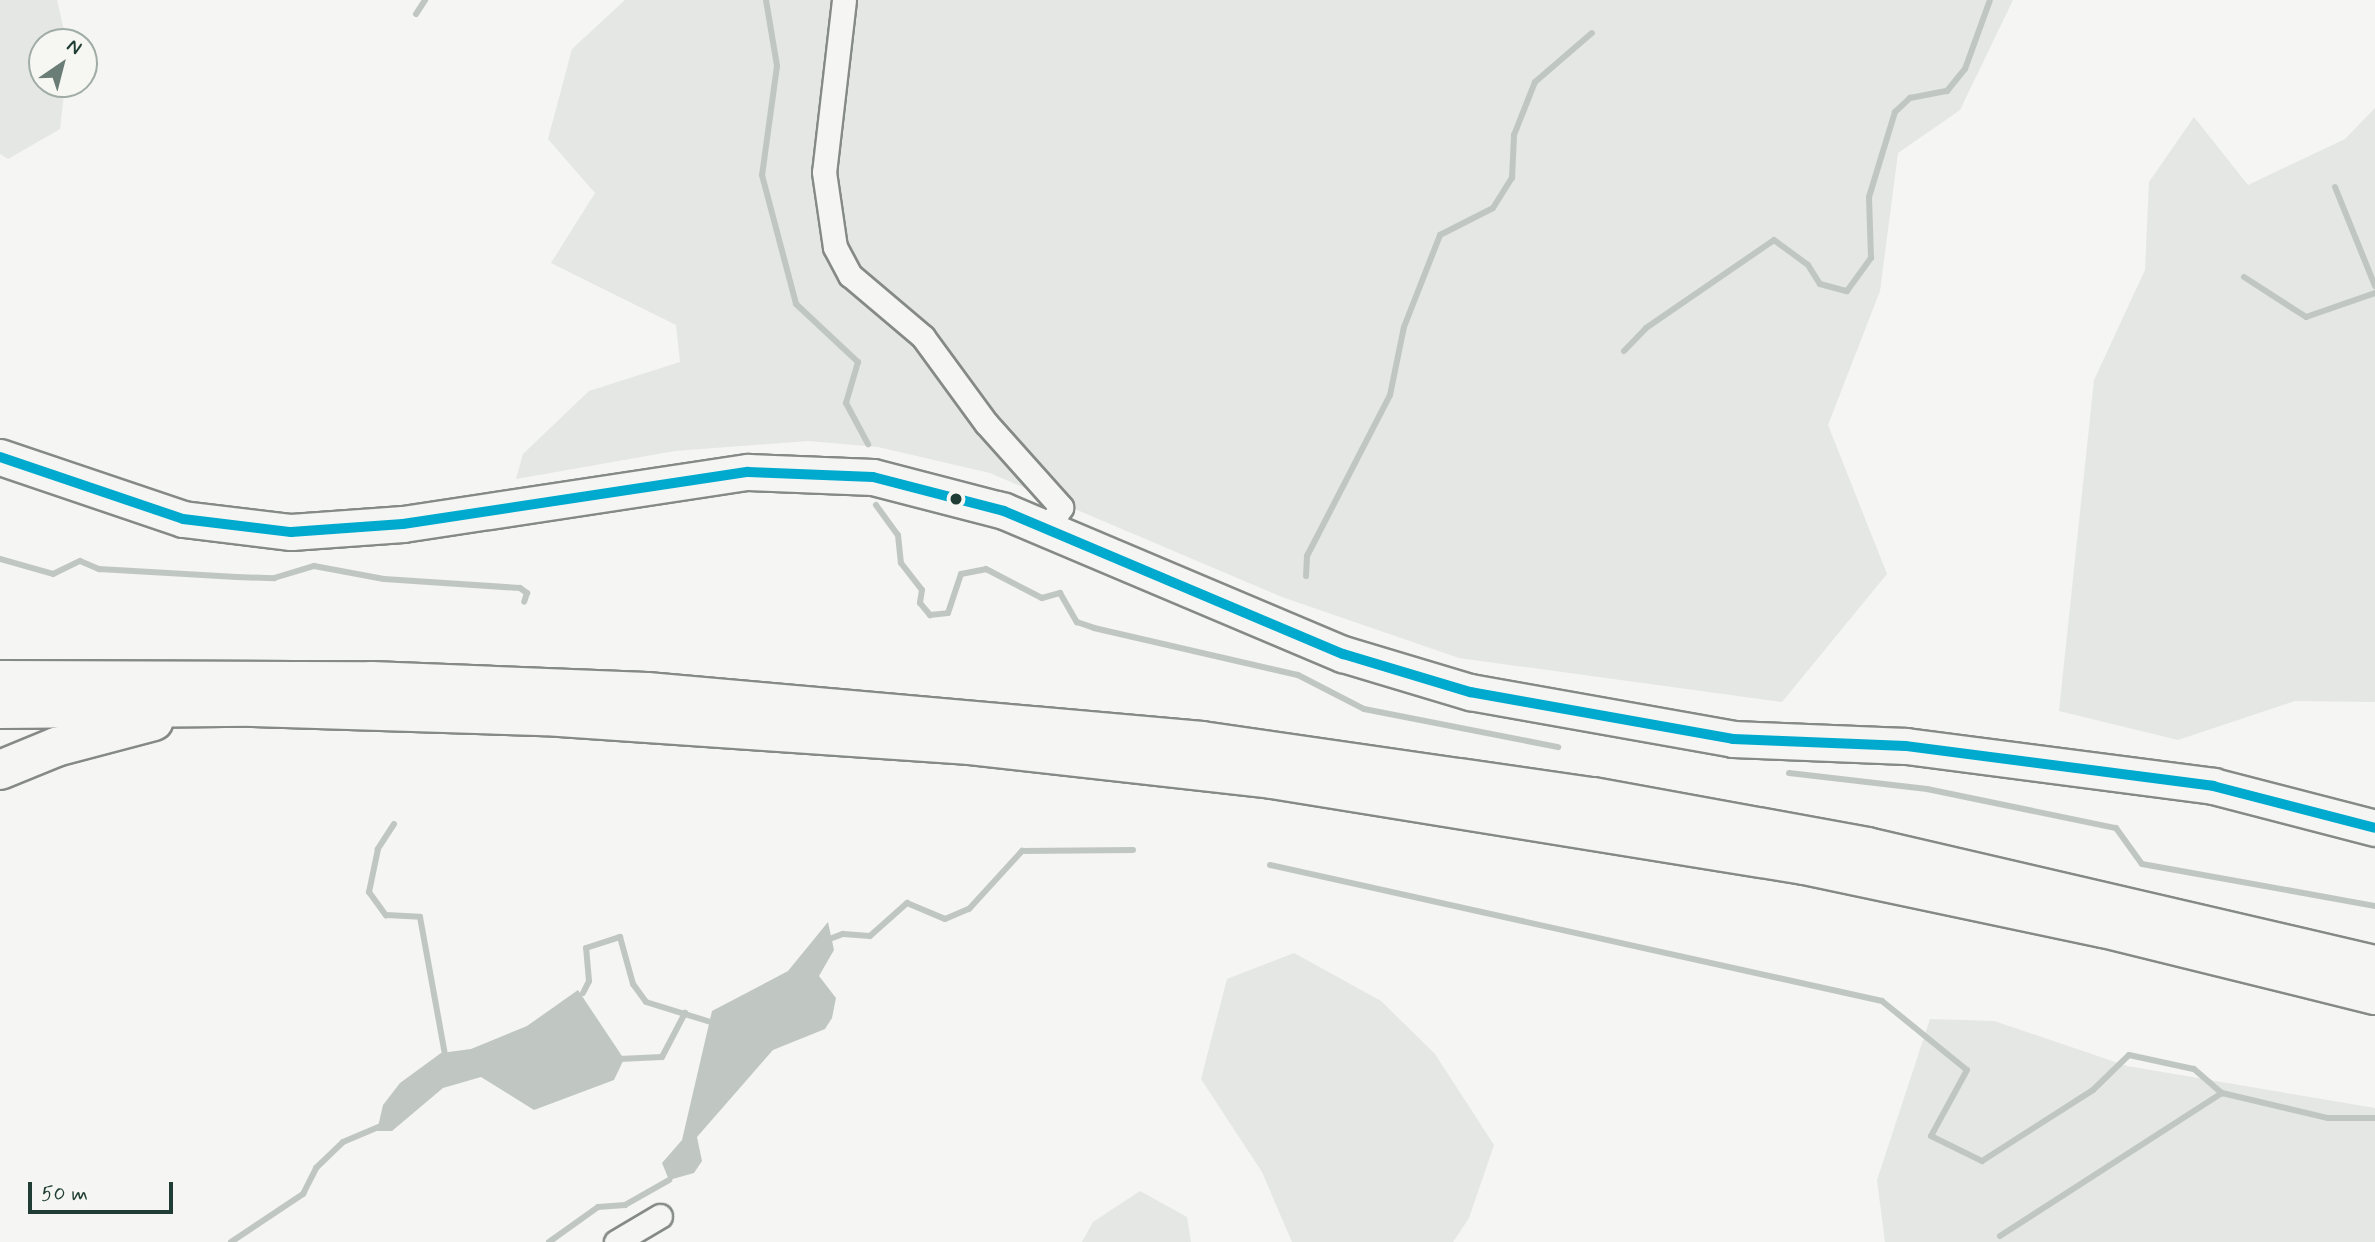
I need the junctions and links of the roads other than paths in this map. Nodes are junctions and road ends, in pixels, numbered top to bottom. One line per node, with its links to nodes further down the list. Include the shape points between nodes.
1 (844, 0): 3 (street, via 824,172 835,247 850,275 911,323)
2 (0, 457): 3 (main road, via 183,519 256,530 404,524 793,470 916,484)
3 (1055, 518): 10 (main road, via 1377,666 1470,692 1668,731 1906,746 2123,773 2278,798)
4 (0, 654): 5 (highway)
5 (85, 679): 6 (highway); 11 (highway, via 648,692 1202,741 1581,795 1867,847)
6 (0, 680)
7 (203, 707): 8 (highway); 9 (highway, via 56,747); 12 (highway, via 734,727 1272,779 1804,864 2104,928)
8 (0, 709)
9 (0, 770)
10 (2375, 828)
11 (2375, 965)
12 (2375, 995)
13 (660, 1216): 14 (street)
14 (616, 1242)

